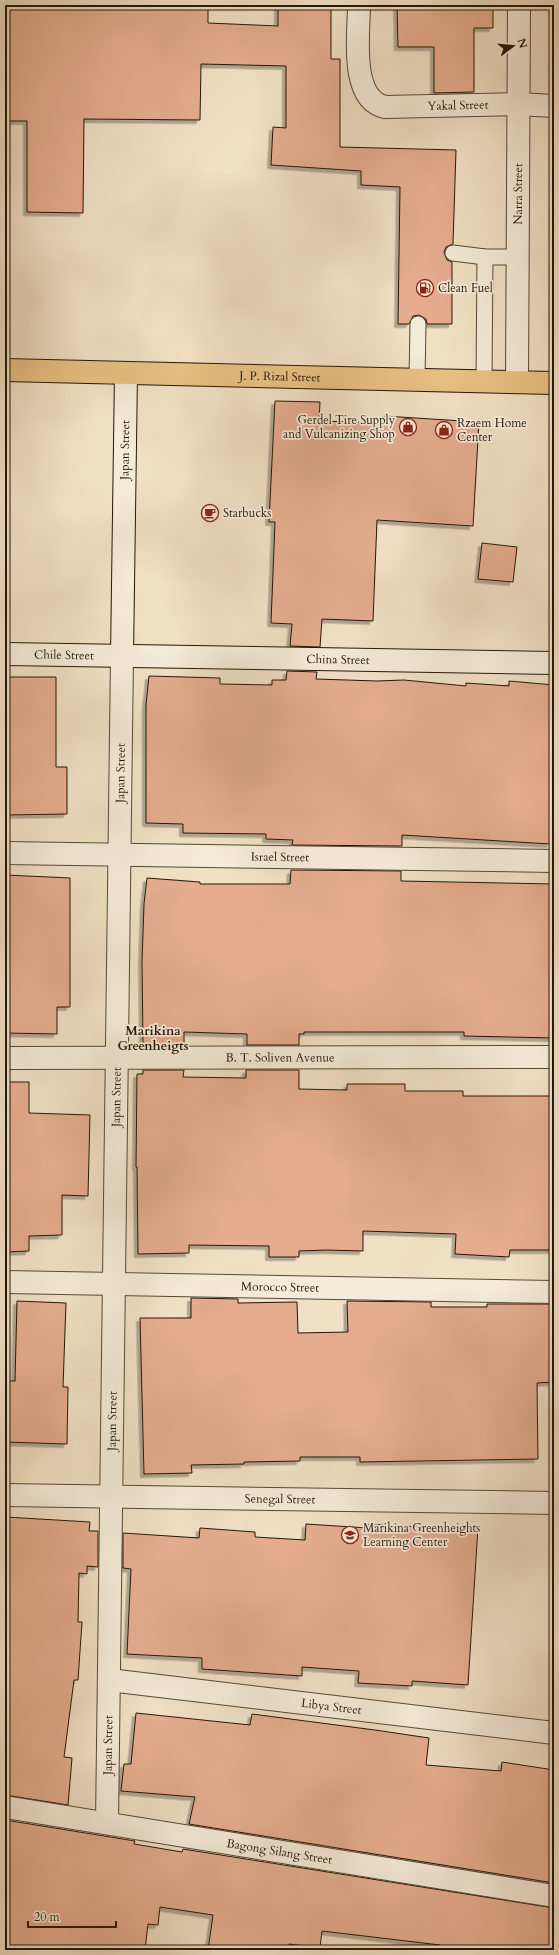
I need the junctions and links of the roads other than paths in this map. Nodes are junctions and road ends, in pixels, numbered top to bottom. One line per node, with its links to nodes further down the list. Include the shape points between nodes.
1 (360, 5): 3 (street, Yakal Street, via 358,68 367,94 378,106)
2 (519, 5): 3 (street, Narra Street)
3 (518, 104): 4 (street, Yakal Street); 7 (street, Narra Street)
4 (554, 106)
5 (452, 253): 6 (lane)
6 (485, 257): 7 (lane); 12 (lane)
7 (518, 257): 13 (street, Narra Street)
8 (418, 324): 11 (lane)
9 (5, 370): 10 (main road, J. P. Rizal Street)
10 (126, 373): 11 (main road, J. P. Rizal Street); 16 (street, Japan Street)
11 (417, 379): 12 (main road, J. P. Rizal Street)
12 (484, 381): 13 (main road, J. P. Rizal Street)
13 (517, 382): 14 (main road, J. P. Rizal Street)
14 (554, 383)
15 (5, 654): 16 (street, Chile Street)
16 (122, 656): 17 (street, China Street); 19 (street, Japan Street)
17 (554, 663)
18 (5, 853): 19 (street, Israel Street)
19 (119, 855): 20 (street, Israel Street); 23 (street, Japan Street)
20 (554, 861)
21 (554, 1057): 23 (street, B. T. Soliven Avenue)
22 (5, 1058): 23 (street, B. T. Soliven Avenue)
23 (117, 1058): 25 (street, Japan Street)
24 (5, 1282): 25 (street, Morocco Street)
25 (114, 1284): 26 (street, Morocco Street); 28 (street, Japan Street)
26 (554, 1292)
27 (5, 1495): 28 (street, Senegal Street)
28 (111, 1498): 29 (street, Senegal Street); 30 (street, Japan Street)
29 (554, 1503)
30 (109, 1680): 31 (street, Libya Street); 33 (street, Japan Street)
31 (554, 1733)
32 (5, 1807): 33 (street, Bagong Silang Street)
33 (107, 1822): 34 (street, Bagong Silang Street)
34 (554, 1896)

